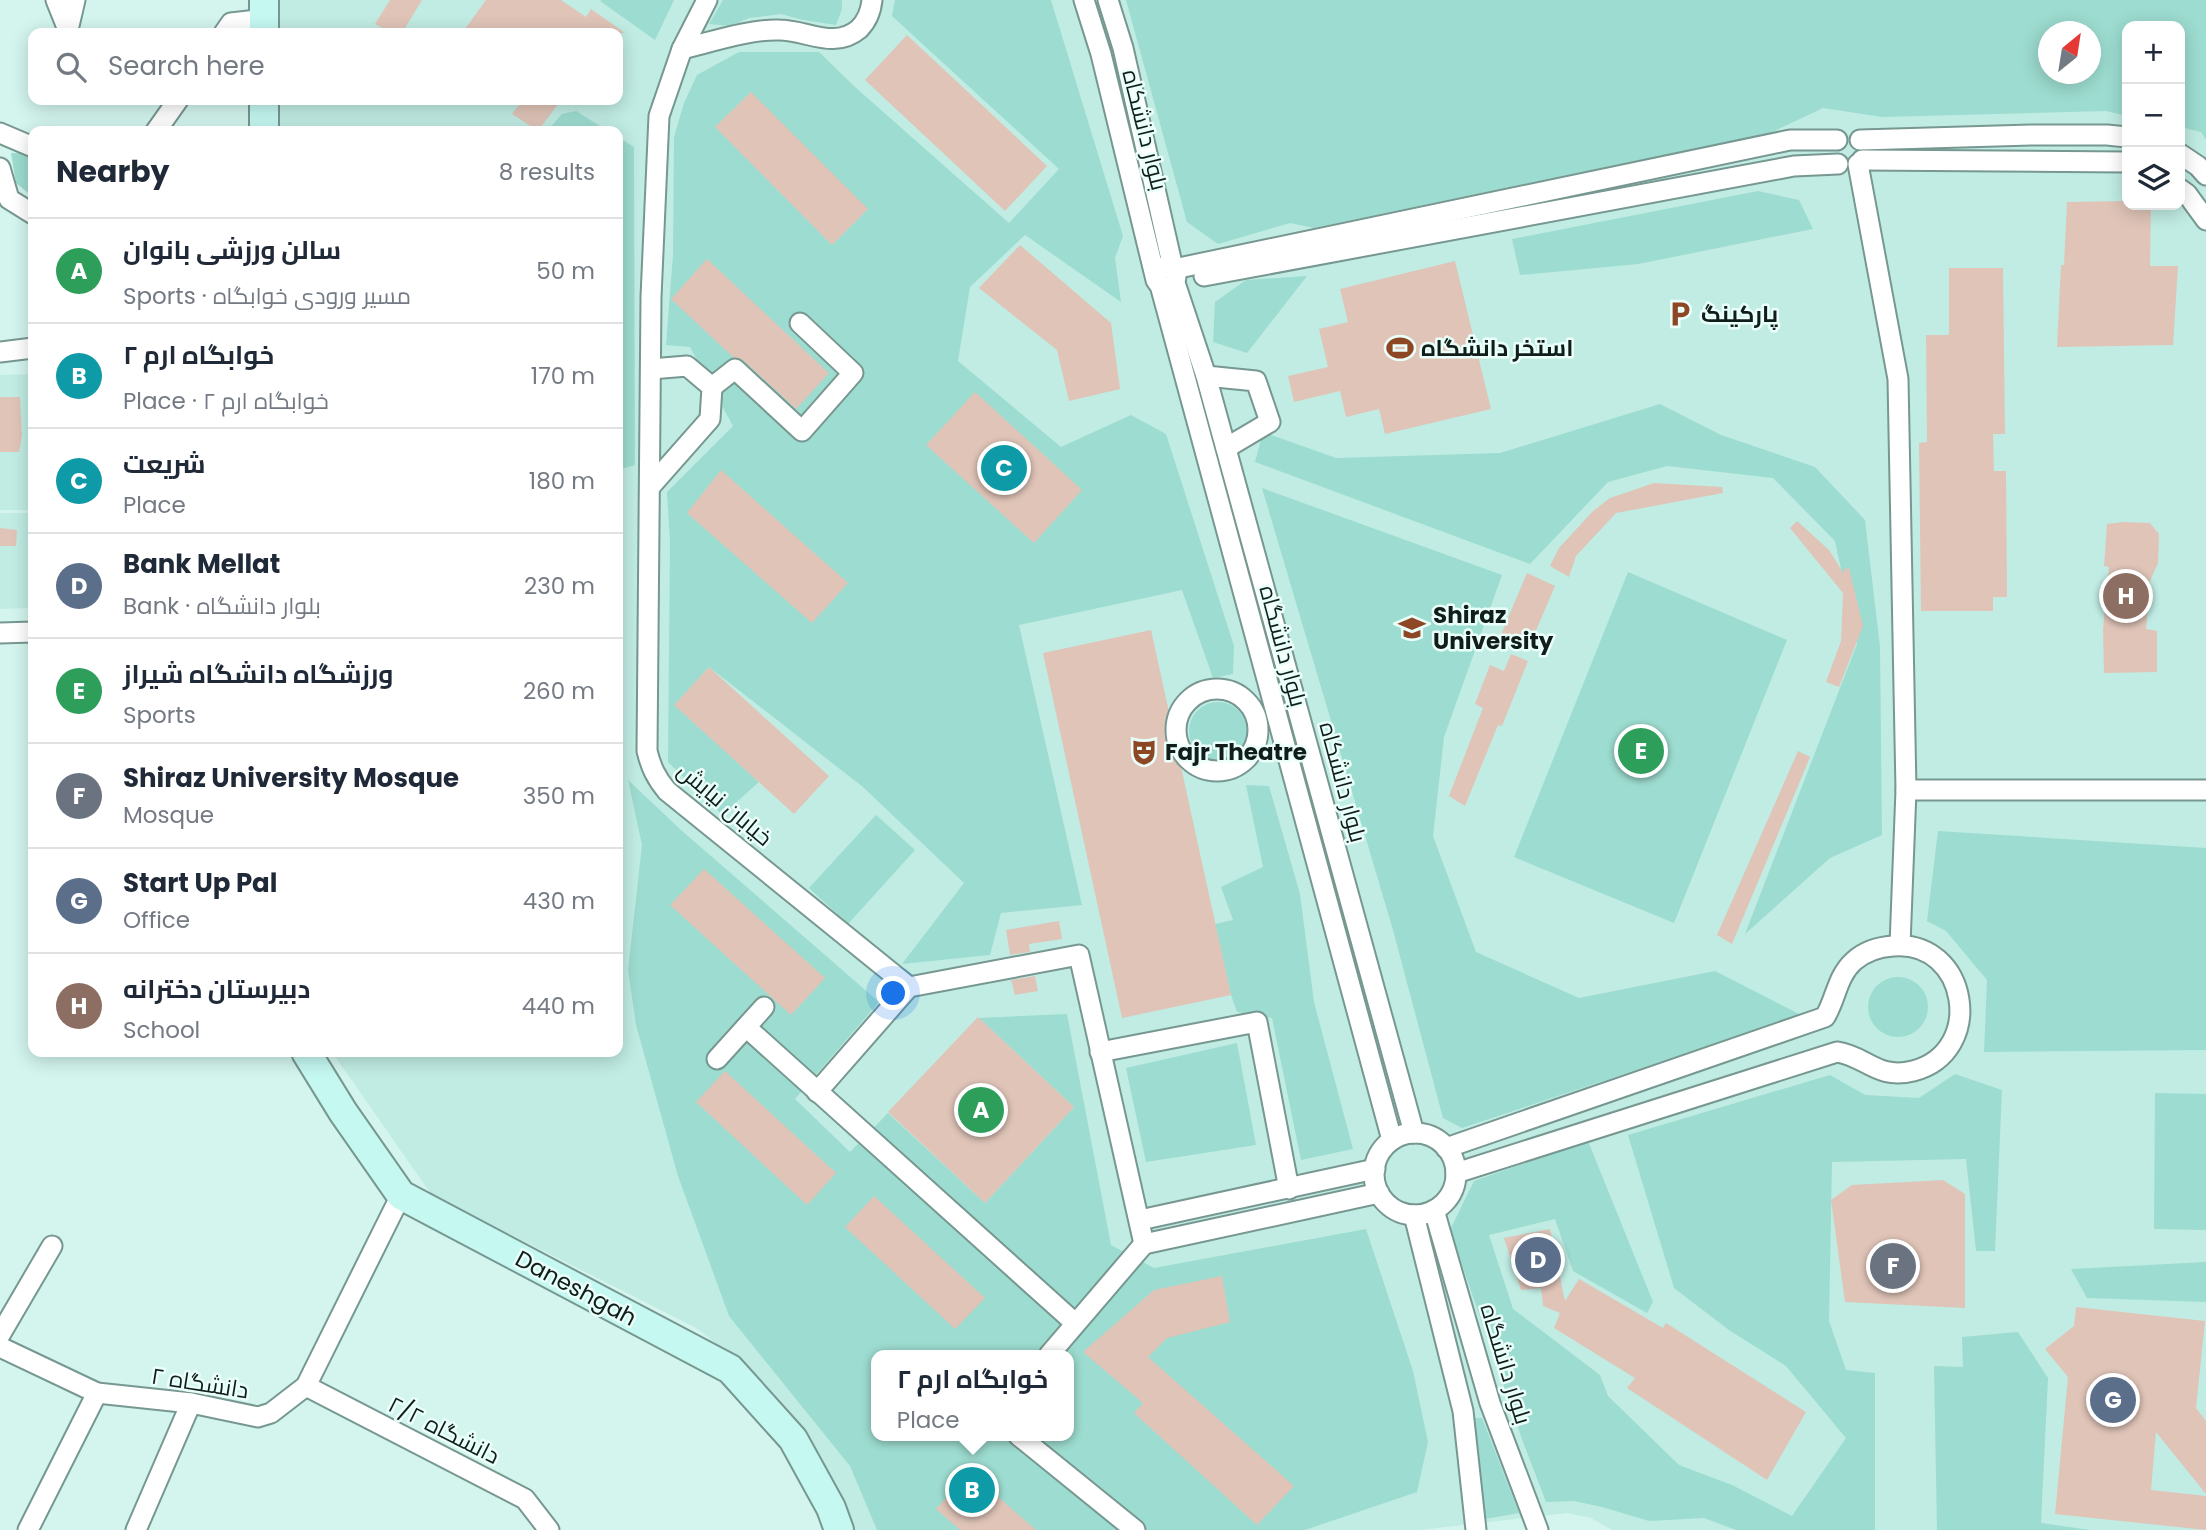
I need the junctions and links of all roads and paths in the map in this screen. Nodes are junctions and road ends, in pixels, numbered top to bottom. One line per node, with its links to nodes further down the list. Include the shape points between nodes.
1 (56, 0): 8 (street)
2 (75, 0): 9 (street)
3 (707, 0): 11 (street, خیابان نیایش)
4 (872, 0): 11 (street, via 862,26 839,39 780,29)
5 (1084, 0): 28 (street, بلوار دانشکاه)
6 (1108, 0): 28 (street, بلوار دانشکاه)
7 (264, 17): 10 (street, via 231,23)
8 (67, 28)
9 (68, 28)
10 (228, 28)
11 (682, 49): 32 (street, خیابان نیایش, via 659,116)
12 (174, 105): 14 (street)
13 (264, 105): 15 (street)
14 (160, 126)
15 (264, 126)
16 (0, 133): 18 (street)
17 (2122, 136): 19 (street, via 2031,135)
18 (28, 145)
19 (1855, 157): 21 (street); 27 (street); 27 (street, via 1833,155 1836,140 1790,140); 40 (street, via 1898,379)
20 (2185, 158): 23 (street)
21 (2122, 162)
22 (0, 168): 25 (street, via 9,199)
23 (2206, 176)
24 (2185, 193): 26 (street)
25 (28, 211)
26 (2206, 220)
27 (1252, 260): 28 (street)
28 (1169, 277): 33 (street, بلوار دانشکاه); 51 (street, بلوار دانشگاه)
29 (800, 323): 34 (street, via 853,373 802,431 735,369)
30 (28, 349): 31 (street)
31 (0, 352)
32 (651, 369): 34 (street, via 687,366); 36 (street, خیابان نیایش)
33 (1206, 376): 35 (street, بلوار دانشکاه); 35 (street, via 1256,381 1270,422)
34 (712, 387): 36 (street, via 710,419)
35 (1226, 449): 50 (street, بلوار دانشکاه)
36 (650, 487): 43 (street, خیابان نیایش, via 650,766 667,791)
37 (28, 632): 38 (street)
38 (0, 633)
39 (1227, 771): 39 (street, via 1249,758 1256,747 1258,721 1243,697 1223,689 1202,691 1180,710 1177,739 1190,761 1201,768)
40 (1906, 790): 41 (street); 42 (street)
41 (2206, 790)
42 (1900, 945): 52 (street, via 1876,949 1854,961 1843,973 1825,1017); 54 (street, via 1917,948 1944,966 1959,995 1958,1028 1941,1056 1928,1065 1896,1073 1879,1071 1851,1054 1838,1052)
43 (909, 988): 46 (street, via 1079,955); 49 (street)
44 (764, 1007): 45 (street)
45 (746, 1027): 48 (street); 49 (street)
46 (1100, 1052): 55 (street, via 1257,1022); 60 (street)
47 (309, 1057): 57 (street, Daneshgah)
48 (717, 1059)
49 (817, 1092): 63 (street)
50 (1414, 1133): 51 (street); 52 (street)
51 (1392, 1140): 53 (street, via 1377,1158)
52 (1446, 1147): 54 (street)
53 (1375, 1169): 55 (street); 56 (street)
54 (1456, 1173): 58 (street, via 1451,1195)
55 (1289, 1189): 60 (street)
56 (1379, 1193): 59 (street, via 1394,1209); 61 (street)
57 (401, 1195): 67 (street, ۲ دانشگاه); 76 (street, Daneshgah, via 730,1369 793,1439)
58 (1434, 1210): 59 (street); 70 (street, بلوار دانشگاه)
59 (1414, 1215): 71 (street)
60 (1140, 1220): 61 (street)
61 (1144, 1244): 63 (street)
62 (52, 1246): 64 (street)
63 (1075, 1323): 66 (street)
64 (0, 1335)
65 (0, 1347): 68 (street, ۲ دانشگاه)
66 (1053, 1350)
67 (306, 1386): 69 (street, ۲ دانشگاه, via 271,1413 258,1417); 75 (street, ۲/۲ دانشگاه, via 525,1499)
68 (97, 1393): 69 (street, ۲ دانشگاه); 73 (street)
69 (191, 1403): 74 (street)
70 (1490, 1403): 71 (street); 79 (street, بلوار دانشگاه)
71 (1464, 1411): 78 (street)
72 (1025, 1441): 77 (street)
73 (28, 1530)
74 (136, 1530)
75 (549, 1530)
76 (839, 1530)
77 (1135, 1530)
78 (1476, 1530)
79 (1538, 1530)

